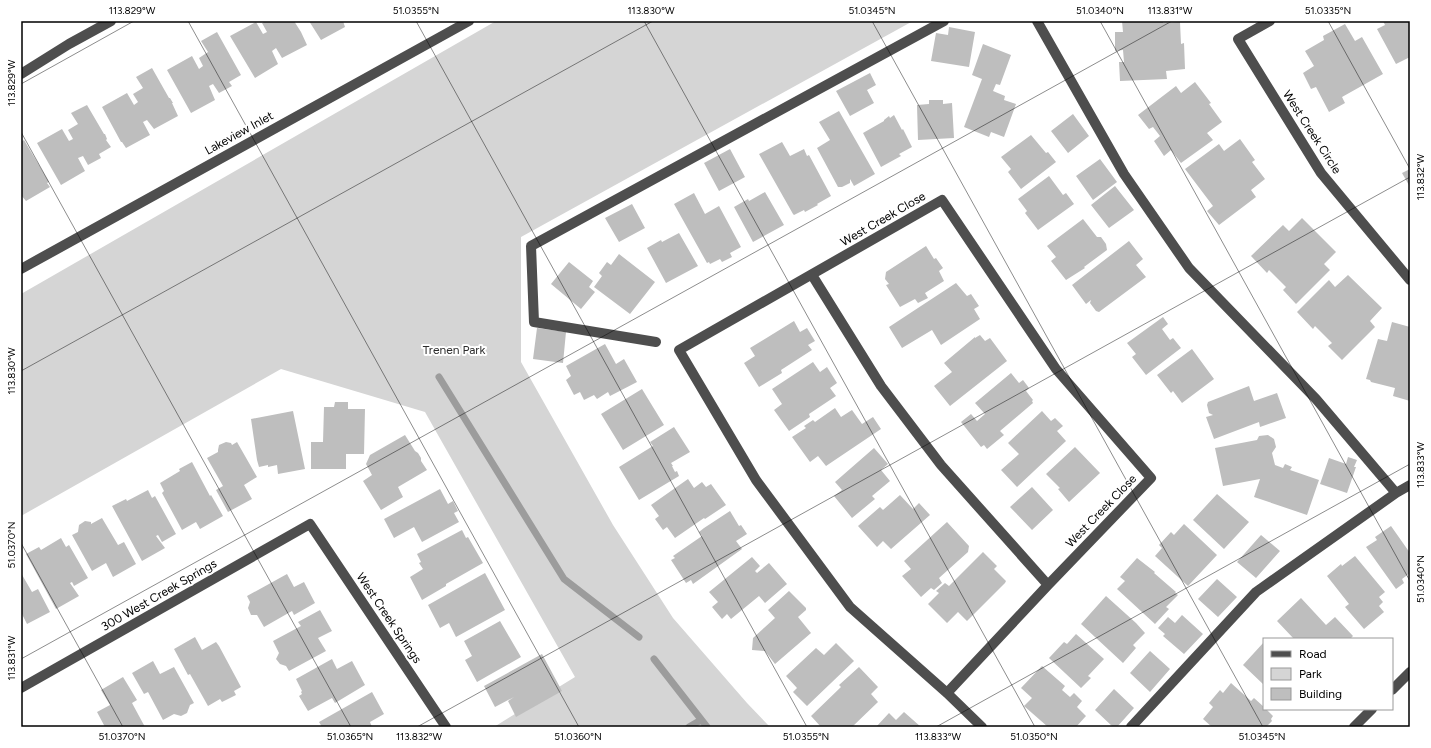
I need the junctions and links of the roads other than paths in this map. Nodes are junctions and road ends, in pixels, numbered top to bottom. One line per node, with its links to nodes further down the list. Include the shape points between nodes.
1 (111, 21): 6 (street)
2 (469, 21): 7 (street, Lakeview Inlet)
3 (944, 21): 10 (street, via 531,246 534,322)
4 (1037, 21): 12 (street, via 1124,174 1189,268 1316,399)
5 (1270, 21): 9 (street, West Creek Circle, via 1238,39 1321,173)
6 (21, 74)
7 (21, 269)
8 (812, 275): 14 (street, via 881,386 941,465); 14 (street, West Creek Close, via 942,200 1056,369 1151,478); 18 (street, West Creek Close, via 679,350 756,480 850,607)
9 (1410, 280)
10 (656, 342)
11 (1410, 485): 12 (street)
12 (1396, 492): 22 (street, via 1256,592)
13 (310, 524): 16 (street, 300 West Creek Springs); 20 (street, West Creek Springs)
14 (1048, 585): 18 (street, West Creek Close)
15 (1410, 672): 17 (street)
16 (21, 688)
17 (1393, 689)
18 (947, 693): 21 (street, West Creek Close)
19 (1371, 710): 23 (street)
20 (446, 727)
21 (982, 727)
22 (1131, 727)
23 (1354, 727)

